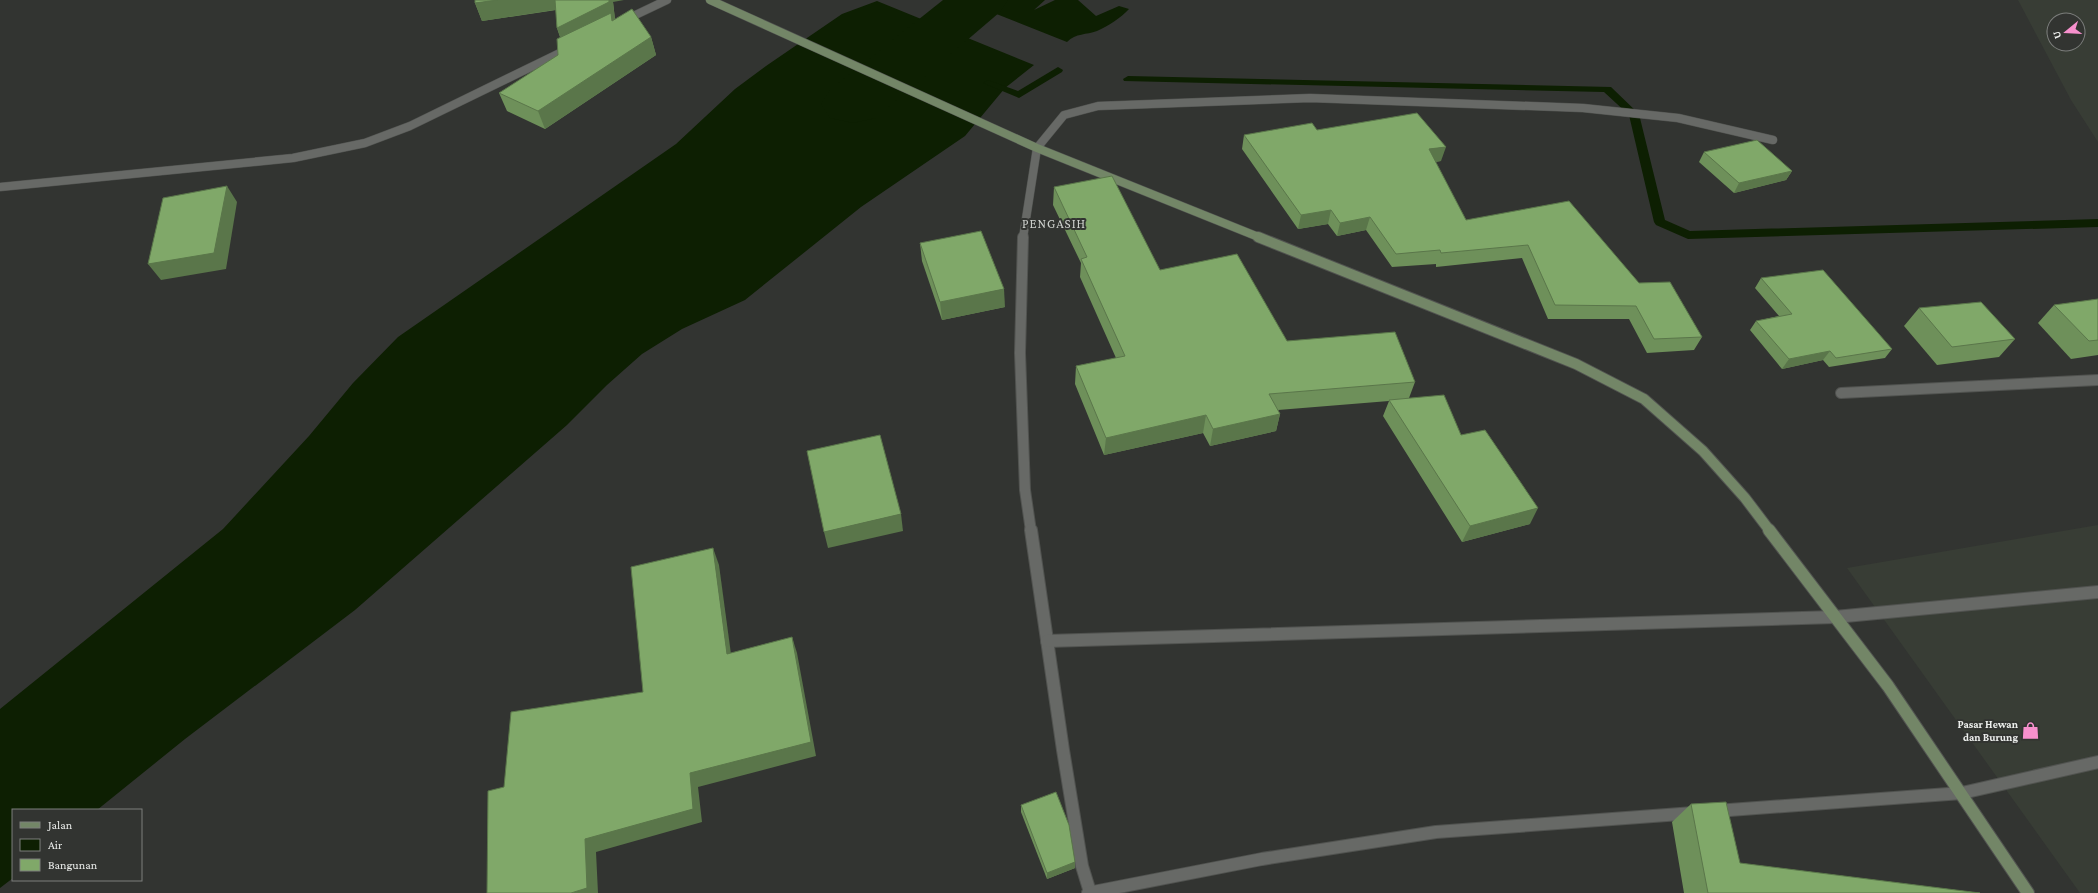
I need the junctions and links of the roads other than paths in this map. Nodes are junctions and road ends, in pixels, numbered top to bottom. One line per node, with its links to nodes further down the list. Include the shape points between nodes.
1 (666, 0): 3 (street)
2 (710, 0): 6 (street)
3 (617, 24)
4 (581, 42): 7 (street, via 410,126 365,143 293,158)
5 (1773, 140): 6 (street, via 1678,118 1641,113 1583,108 1310,98 1098,106 1064,115)
6 (1037, 148): 11 (street, via 1576,364 1644,399 1703,452 1745,498); 12 (street, via 1022,244 1020,353 1025,490)
7 (0, 187)
8 (2098, 380): 9 (street)
9 (1841, 393)
10 (2098, 592): 11 (street)
11 (1836, 617): 12 (street); 14 (street, via 1888,686)
12 (1047, 642): 15 (street, via 1082,866)
13 (2098, 762): 14 (street)
14 (1962, 793): 15 (street, via 1436,832 1262,859); 16 (street)
15 (1089, 893)
16 (2028, 893)

